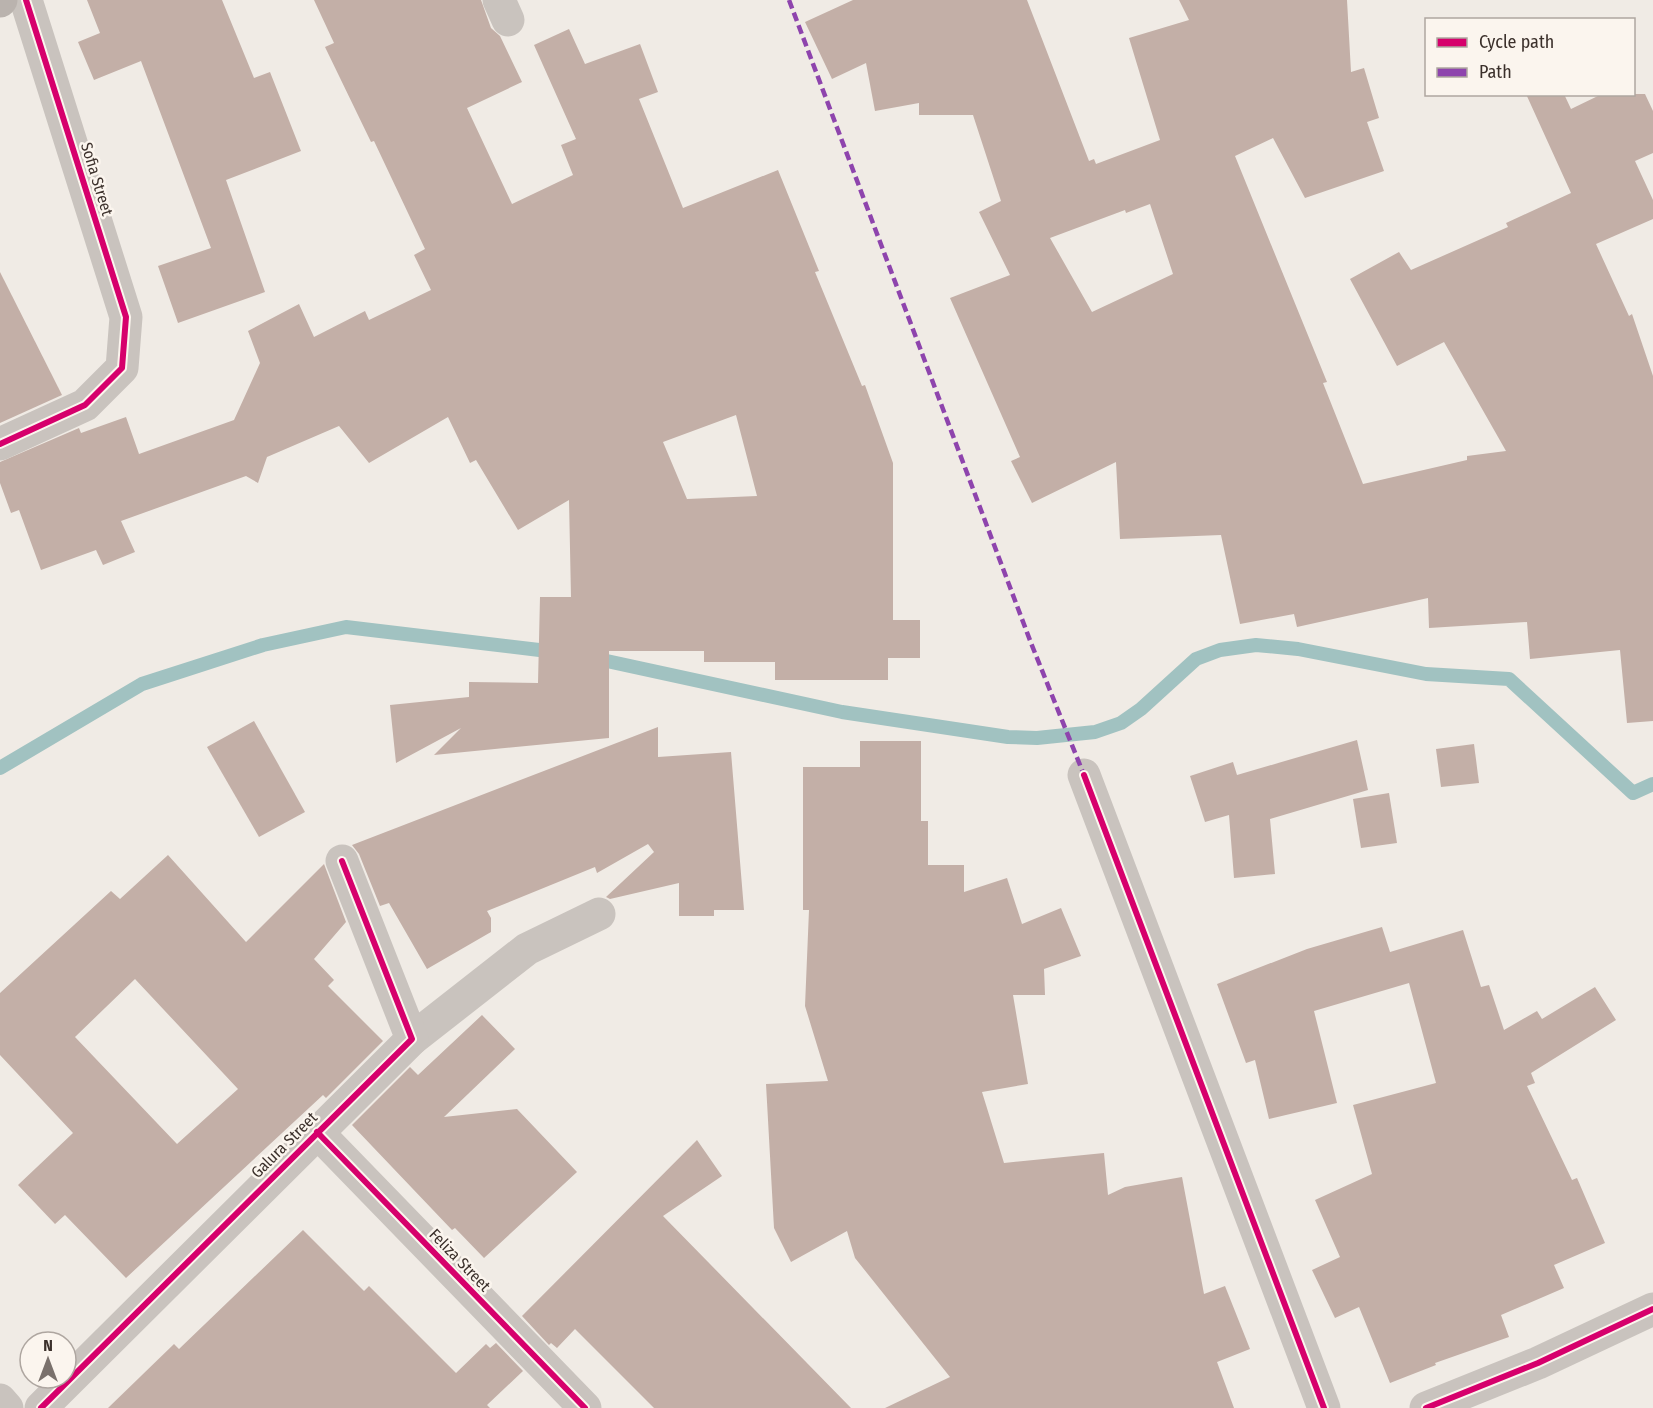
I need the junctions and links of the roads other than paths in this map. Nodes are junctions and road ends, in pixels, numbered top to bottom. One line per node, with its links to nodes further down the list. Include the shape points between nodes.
1 (26, 0): 2 (street, Sofia Street, via 126,317 122,368 86,405)
2 (0, 444)
3 (1084, 775): 13 (street)
4 (342, 861): 6 (street)
5 (599, 914): 6 (street, Galura Street, via 527,949)
6 (412, 1039): 7 (street, Galura Street)
7 (316, 1132): 11 (street, Galura Street); 12 (street, Feliza Street)
8 (1653, 1309): 14 (street, via 1538,1364)
9 (0, 1400): 10 (street)
10 (7, 1408)
11 (41, 1408)
12 (585, 1408)
13 (1324, 1408)
14 (1425, 1408)

